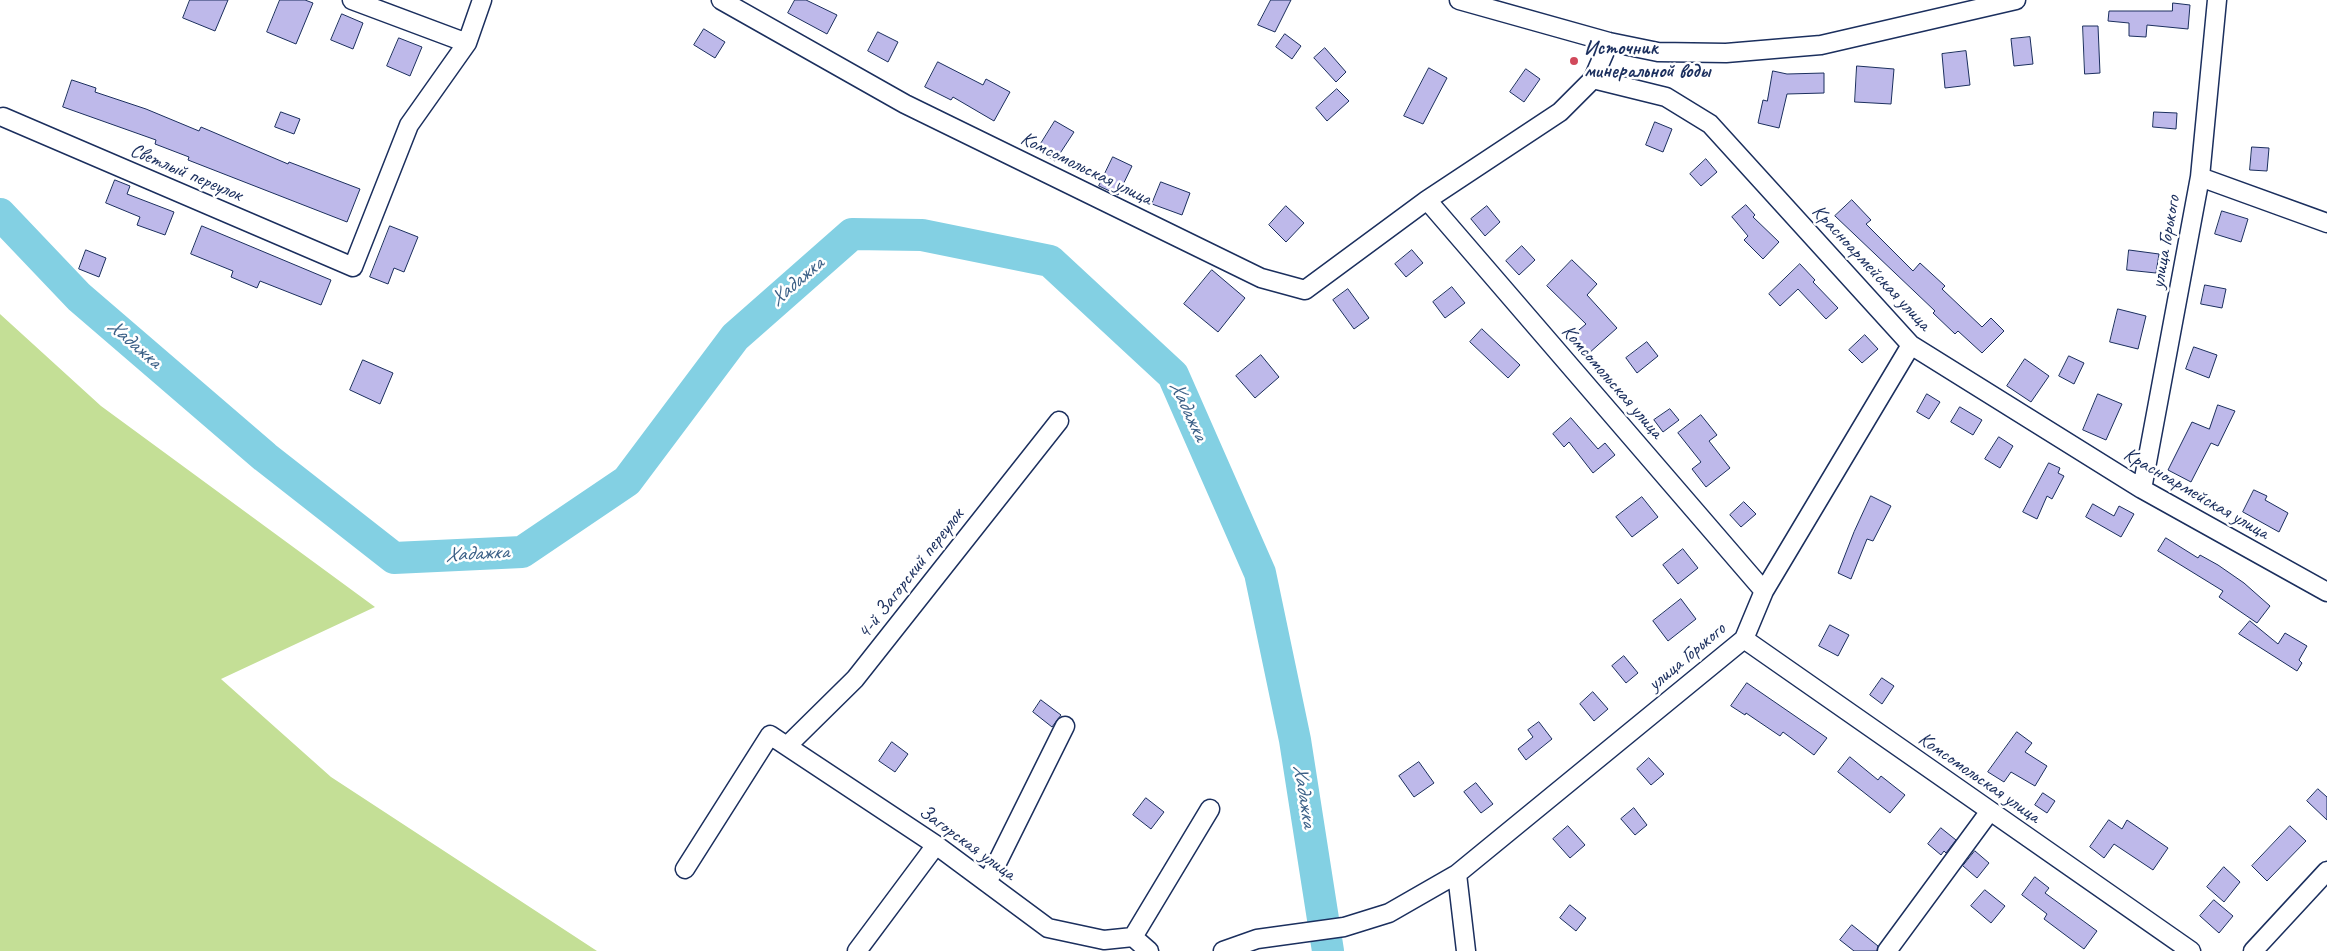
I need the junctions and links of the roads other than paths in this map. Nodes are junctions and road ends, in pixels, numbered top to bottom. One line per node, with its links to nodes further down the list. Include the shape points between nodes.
1 (352, 0): 8 (street)
2 (482, 0): 8 (street)
3 (721, 0): 12 (street, Комсомольская улица, via 905,104 1270,280 1305,290)
4 (1459, 0): 7 (street)
5 (2016, 0): 7 (street, via 1821,44 1726,52 1668,52)
6 (2217, 0): 11 (street, улица Горького)
7 (1609, 42): 9 (street)
8 (467, 43): 10 (street, Светлый переулок, via 408,125 353,267)
9 (1593, 79): 12 (street, Комсомольская улица, via 1552,118); 14 (street, Красноармейская улица, via 1666,96 1710,124)
10 (3, 117)
11 (2200, 176): 13 (street); 16 (street, улица Горького)
12 (1428, 200): 17 (street, Комсомольская улица)
13 (2327, 223)
14 (1911, 345): 16 (street, Красноармейская улица); 17 (street, улица Горького)
15 (1059, 420): 21 (street, 4-й Загорский переулок, via 855,679)
16 (2142, 489): 18 (street, Красноармейская улица)
17 (1764, 592): 19 (street, улица Горького)
18 (2327, 592)
19 (1744, 639): 23 (street, Комсомольская улица); 27 (street, улица Горького)
20 (1065, 726): 28 (street)
21 (787, 746): 24 (street, Загорская улица); 25 (street, Загорская улица, via 770,734)
22 (1210, 809): 29 (street)
23 (1990, 811): 35 (street); 36 (street, Комсомольская улица)
24 (936, 845): 28 (street, Загорская улица); 31 (street)
25 (685, 869)
26 (2327, 871): 37 (street)
27 (1457, 874): 33 (street, улица Горького, via 1389,913 1344,927 1257,939); 34 (street)
28 (987, 883): 30 (street, Загорская улица, via 1048,928)
29 (1132, 937): 30 (street, Загорская улица); 32 (street)
30 (1102, 946)
31 (857, 951)
32 (1149, 951)
33 (1223, 951)
34 (1466, 951)
35 (1887, 951)
36 (2190, 951)
37 (2253, 951)

